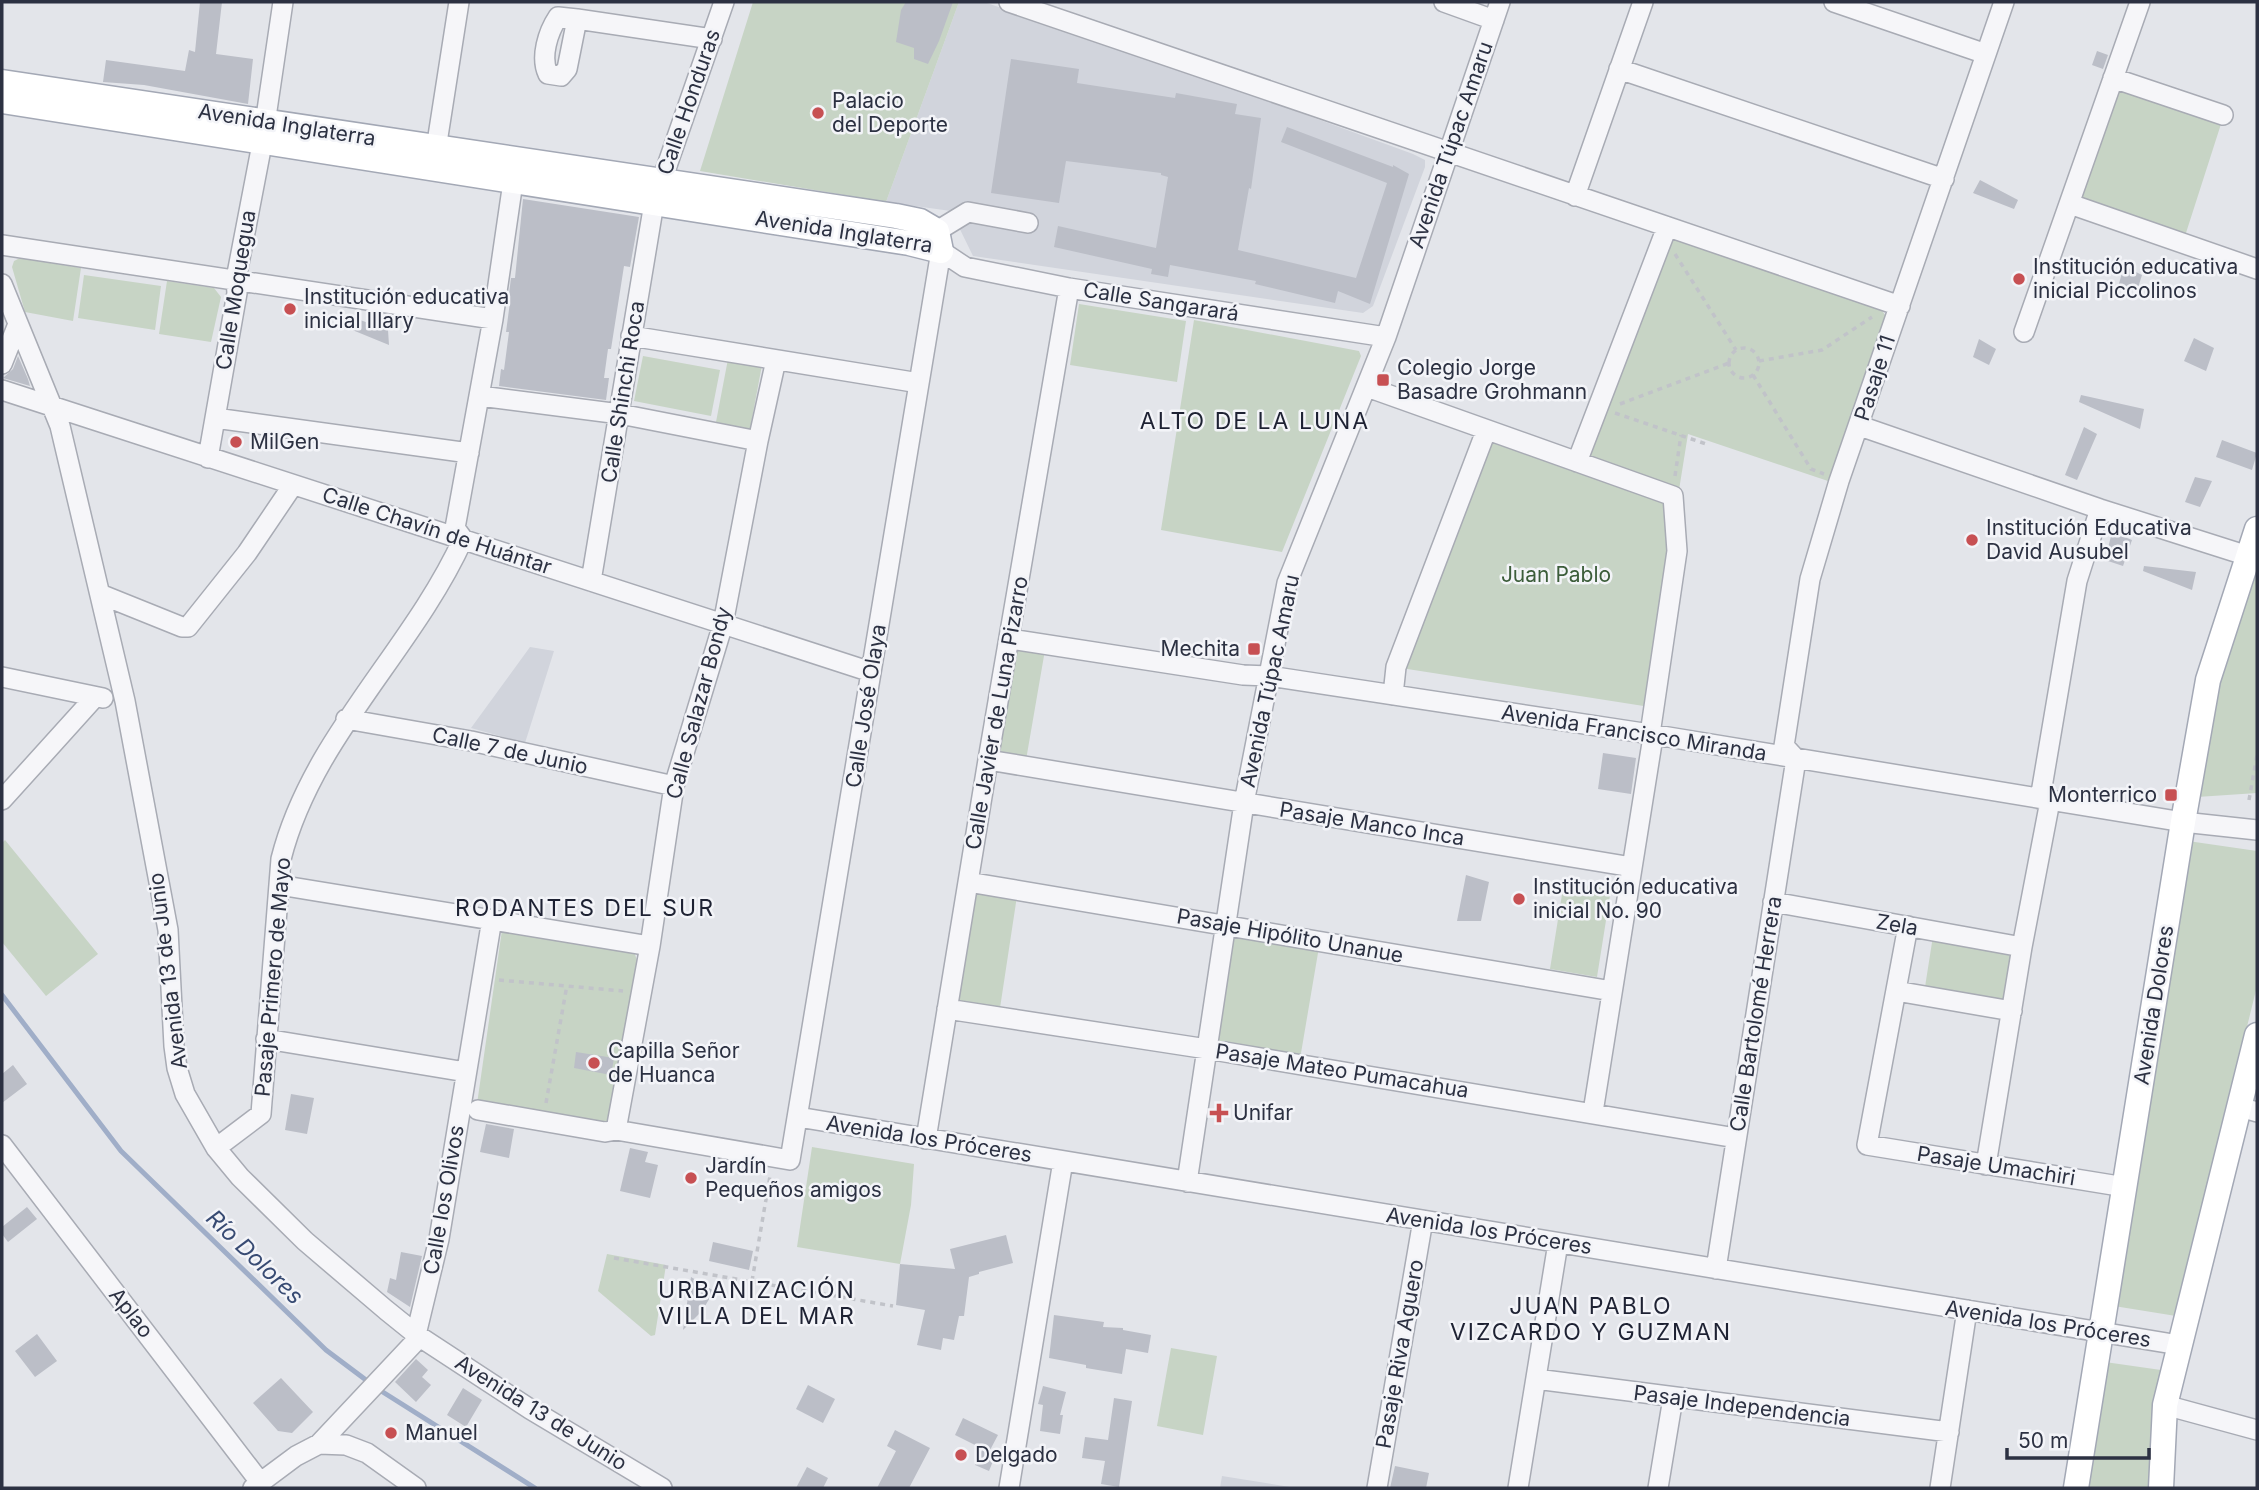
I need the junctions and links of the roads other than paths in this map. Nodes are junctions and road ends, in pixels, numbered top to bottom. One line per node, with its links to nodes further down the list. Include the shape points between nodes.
1 (283, 2): 18 (street, Calle Moquegua)
2 (459, 2): 19 (street)
3 (723, 2): 12 (street, Calle Honduras)
4 (1009, 2): 20 (street)
5 (1444, 2): 10 (street)
6 (1643, 2): 14 (street)
7 (1834, 2): 13 (street)
8 (2004, 2): 13 (street, Pasaje 11)
9 (2140, 2): 15 (street)
10 (1497, 11): 20 (street, Avenida Túpac Amaru)
11 (576, 19): 12 (street)
12 (712, 38): 23 (street, Calle Honduras)
13 (1986, 54): 21 (street, Pasaje 11)
14 (1619, 69): 21 (street); 24 (street)
15 (2113, 78): 17 (street); 25 (street)
16 (2, 101): 18 (main road, Avenida Inglaterra)
17 (2223, 115)
18 (263, 133): 19 (main road, Avenida Inglaterra); 22 (main road, Avenida Inglaterra); 31 (street, Calle Moquegua)
19 (436, 149): 23 (main road, Avenida Inglaterra)
20 (1449, 151): 24 (street); 39 (street, Avenida Túpac Amaru)
21 (1944, 179): 34 (street, Pasaje 11)
22 (513, 182): 23 (main road, Avenida Inglaterra); 35 (street)
23 (658, 192): 28 (main road, Avenida Inglaterra, via 909,243); 38 (street, Calle Shinchi Roca)
24 (1575, 196): 27 (street)
25 (2070, 204): 30 (street); 37 (street)
26 (1028, 223): 28 (street, via 968,212)
27 (1665, 232): 34 (street); 54 (street)
28 (939, 241): 33 (street, Calle Sangarará, via 965,267); 42 (street, Calle José Olaya)
29 (2, 245): 31 (street)
30 (2257, 269)
31 (236, 279): 35 (street); 48 (street, Calle Moquegua)
32 (2, 284): 36 (street, Avenida 13 de Junio)
33 (1069, 288): 39 (street, Calle Sangarará); 63 (street, Calle Javier de Luna Pizarro)
34 (1894, 304): 49 (street, Pasaje 11)
35 (493, 320): 45 (street)
36 (18, 324): 41 (street); 46 (street, Avenida 13 de Junio)
37 (2024, 332)
38 (631, 336): 40 (street); 47 (street, Calle Shinchi Roca)
39 (1386, 337): 43 (street, Avenida Túpac Amaru)
40 (776, 360): 42 (street); 51 (street, Calle Salazar Bondy)
41 (2, 364)
42 (919, 383): 64 (street, Calle José Olaya)
43 (1367, 387): 50 (street); 65 (street, Avenida Túpac Amaru, via 1287,583)
44 (2, 390): 46 (street, Calle Chavín de Huántar)
45 (480, 396): 47 (street); 52 (street)
46 (53, 407): 53 (street, Calle Chavín de Huántar); 61 (street, Avenida 13 de Junio)
47 (620, 414): 51 (street); 60 (street, Calle Shinchi Roca)
48 (215, 418): 52 (street); 53 (street, Calle Moquegua)
49 (1860, 426): 56 (street); 72 (street, Pasaje 11, via 1810,579 1784,746)
50 (1486, 430): 54 (street); 67 (street, via 1396,667)
51 (758, 441): 62 (street, Calle Salazar Bondy)
52 (469, 453): 58 (street, via 455,528)
53 (208, 458): 55 (street, Calle Chavín de Huántar)
54 (1577, 462): 71 (street, via 1673,496 1677,551)
55 (293, 485): 58 (street, Calle Chavín de Huántar); 61 (street, via 188,627)
56 (2100, 509): 59 (street); 76 (street, via 2077,580)
57 (2257, 529): 59 (main road, Avenida Dolores)
58 (463, 539): 60 (street, Calle Chavín de Huántar); 70 (street, Pasaje Primero de Mayo, via 443,578)
59 (2248, 556): 78 (main road, Avenida Dolores, via 2208,680)
60 (591, 581): 62 (street, Calle Chavín de Huántar)
61 (100, 594): 69 (street, Avenida 13 de Junio)
62 (723, 624): 64 (street, Calle Chavín de Huántar); 74 (street, Calle Salazar Bondy)
63 (1010, 639): 65 (street, Avenida Francisco Miranda, via 1243,676); 73 (street, Calle Javier de Luna Pizarro)
64 (871, 672): 100 (street, Calle José Olaya)
65 (1269, 676): 67 (street, Avenida Francisco Miranda); 77 (street, Avenida Túpac Amaru)
66 (2, 677): 68 (street)
67 (1393, 695): 71 (street, Avenida Francisco Miranda)
68 (96, 697): 69 (street); 75 (street)
69 (125, 701): 105 (street, Avenida 13 de Junio, via 168,930 177,1068 185,1094)
70 (346, 719): 74 (street, Calle 7 de Junio); 82 (street, Pasaje Primero de Mayo, via 300,802 287,835)
71 (1650, 734): 72 (street, Avenida Francisco Miranda); 80 (street)
72 (1796, 759): 76 (street, Avenida Francisco Miranda); 83 (street, Calle Bartolomé Herrera)
73 (988, 760): 77 (street, Pasaje Manco Inca); 81 (street, Calle Javier de Luna Pizarro)
74 (674, 786): 87 (street, Calle Salazar Bondy)
75 (2, 800)
76 (2045, 800): 78 (street, Avenida Francisco Miranda); 88 (street)
77 (1244, 803): 80 (street, Pasaje Manco Inca); 85 (street, Avenida Túpac Amaru)
78 (2183, 822): 79 (street, Avenida Francisco Miranda); 109 (main road, Avenida Dolores)
79 (2257, 830)
80 (1632, 867): 89 (street)
81 (968, 882): 85 (street, Pasaje Hipólito Unanue); 91 (street, Calle Javier de Luna Pizarro)
82 (279, 885): 84 (street); 94 (street, Pasaje Primero de Mayo)
83 (1773, 902): 86 (street, Zela); 102 (street, Calle Bartolomé Herrera)
84 (492, 919): 87 (street); 96 (street, Calle los Olivos)
85 (1227, 925): 89 (street, Pasaje Hipólito Unanue); 95 (street, Avenida Túpac Amaru)
86 (1908, 926): 88 (street, Zela); 90 (street)
87 (650, 946): 101 (street, Calle Salazar Bondy)
88 (2022, 947): 92 (street)
89 (1612, 991): 99 (street)
90 (1896, 991): 92 (street); 107 (street, Pasaje Umachiri, via 1867,1145)
91 (947, 1009): 95 (street, Pasaje Mateo Pumacahua); 103 (street, Calle Javier de Luna Pizarro)
92 (2012, 1011): 107 (street)
93 (2257, 1035): 98 (main road)
94 (267, 1039): 96 (street); 105 (street, Pasaje Primero de Mayo, via 261,1114)
95 (1207, 1049): 99 (street, Pasaje Mateo Pumacahua); 108 (street, Avenida Túpac Amaru)
96 (466, 1072): 115 (street, Calle los Olivos, via 439,1239)
97 (478, 1110): 101 (street, via 605,1132)
98 (2249, 1110): 116 (main road)
99 (1593, 1112): 102 (street, Pasaje Mateo Pumacahua)
100 (798, 1117): 101 (street, Calle José Olaya, via 782,1158); 103 (street, Avenida los Próceres)
101 (616, 1130)
102 (1736, 1138): 112 (street, Calle Bartolomé Herrera)
103 (926, 1139): 106 (street, Avenida los Próceres)
104 (2, 1145): 123 (street, Aplao)
105 (216, 1148): 115 (street, Avenida 13 de Junio, via 240,1177)
106 (1063, 1161): 108 (street, Avenida los Próceres); 126 (street)
107 (1986, 1165): 109 (street, Pasaje Umachiri)
108 (1187, 1182): 110 (street, Avenida los Próceres)
109 (2125, 1187): 114 (main road, Avenida Dolores)
110 (1423, 1220): 111 (street, Avenida los Próceres); 127 (street, Pasaje Riva Aguero)
111 (1558, 1243): 112 (street, Avenida los Próceres); 117 (street)
112 (1716, 1269): 113 (street, Avenida los Próceres)
113 (1967, 1310): 114 (street, Avenida los Próceres); 121 (street)
114 (2102, 1332): 116 (street, Avenida los Próceres); 131 (main road, Avenida Dolores)
115 (412, 1343): 122 (street); 125 (street, Avenida 13 de Junio)
116 (2179, 1345): 119 (main road)
117 (1536, 1378): 118 (street, Pasaje Independencia); 128 (street)
118 (1674, 1398): 121 (street, Pasaje Independencia); 129 (street)
119 (2165, 1405): 120 (street); 132 (main road)
120 (2257, 1430)
121 (1949, 1432): 130 (street)
122 (320, 1444): 123 (street); 124 (street, via 346,1445 367,1453)
123 (256, 1485)
124 (415, 1488)
125 (662, 1488)
126 (1009, 1488)
127 (1377, 1488)
128 (1518, 1488)
129 (1658, 1488)
130 (1940, 1488)
131 (2076, 1488)
132 (2161, 1488)

